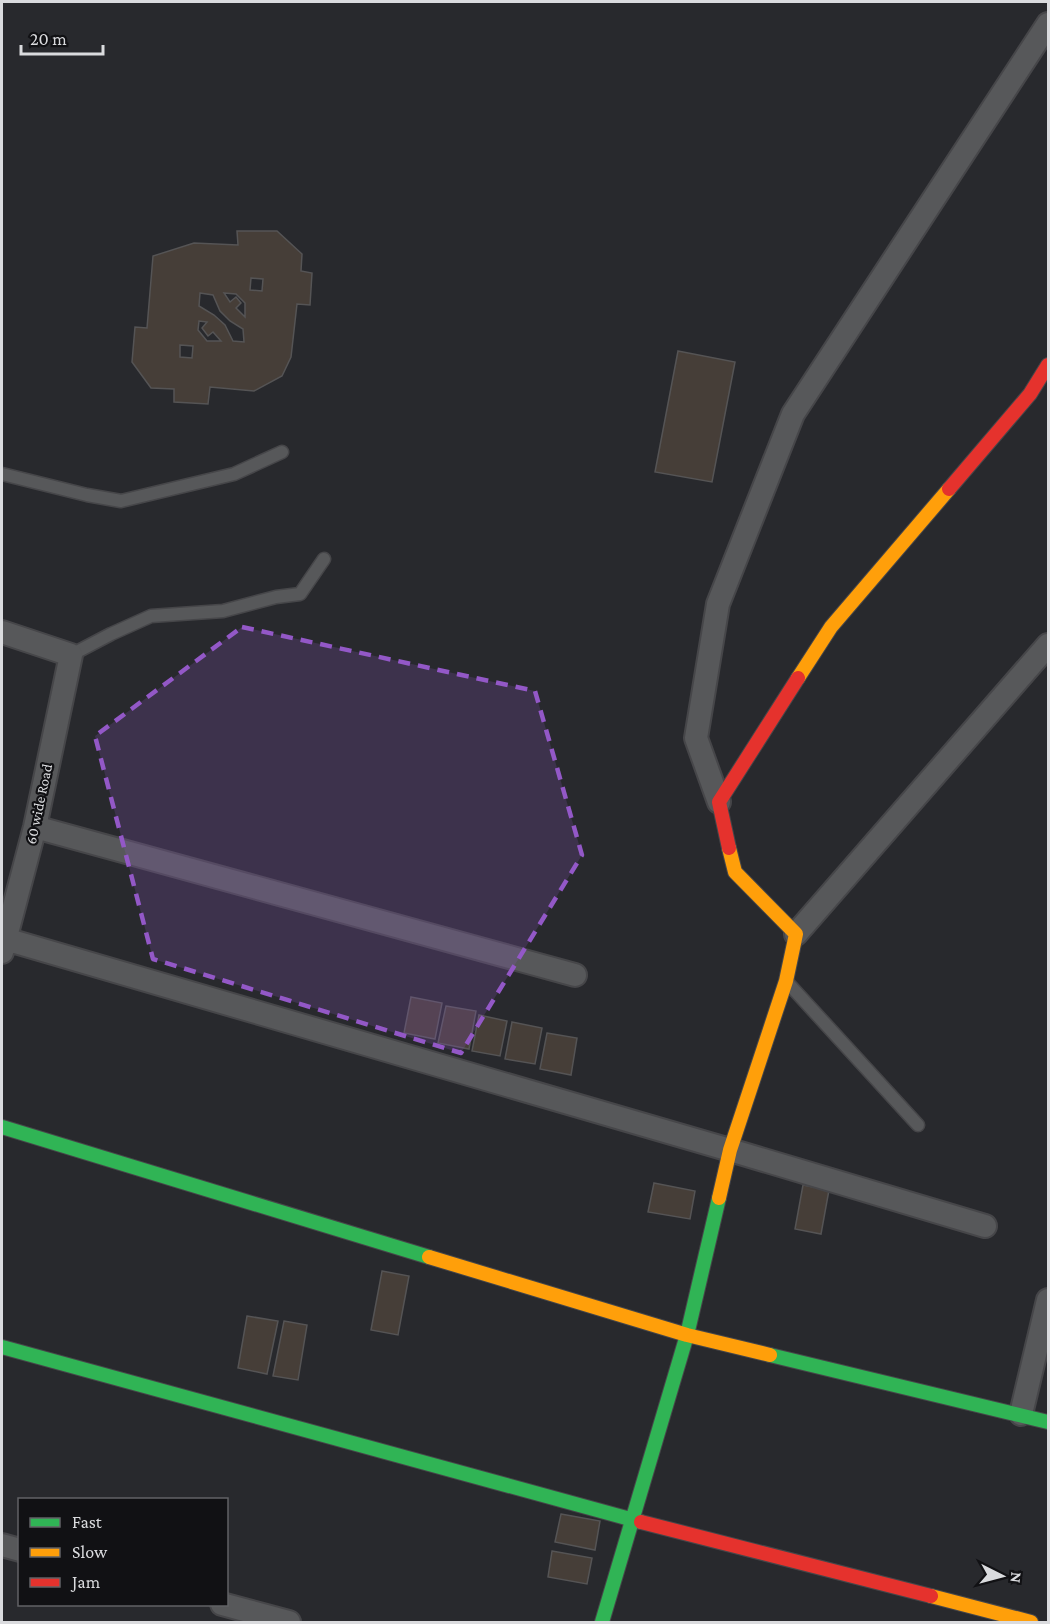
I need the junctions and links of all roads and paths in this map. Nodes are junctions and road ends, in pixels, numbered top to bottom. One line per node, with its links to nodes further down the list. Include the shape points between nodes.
1 (1048, 24): 9 (street, via 793,414 718,604 696,738)
2 (1048, 365): 9 (street, via 1030,394 831,627)
3 (282, 452): 4 (lane, via 234,474 121,501)
4 (2, 474)
5 (324, 559): 8 (lane, via 300,594 223,611 150,616)
6 (2, 632): 8 (street)
7 (1048, 645): 11 (street)
8 (70, 655): 10 (street, 60 wide Road)
9 (719, 802): 11 (street, via 735,872)
10 (35, 827): 12 (street, 60 wide Road); 13 (street)
11 (796, 934): 14 (street)
12 (3, 946): 17 (street)
13 (575, 975)
14 (786, 981): 15 (lane); 17 (street)
15 (918, 1125)
16 (2, 1127): 20 (street)
17 (730, 1150): 18 (street); 20 (street)
18 (985, 1226)
19 (1048, 1300): 22 (street)
20 (687, 1335): 22 (street); 24 (street)
21 (2, 1347): 24 (street)
22 (1021, 1414): 23 (street)
23 (1048, 1422)
24 (633, 1520): 29 (street); 30 (street)
25 (2, 1545): 26 (street)
26 (18, 1549)
27 (226, 1606): 28 (street)
28 (289, 1623)
29 (602, 1623)
30 (1031, 1623)

